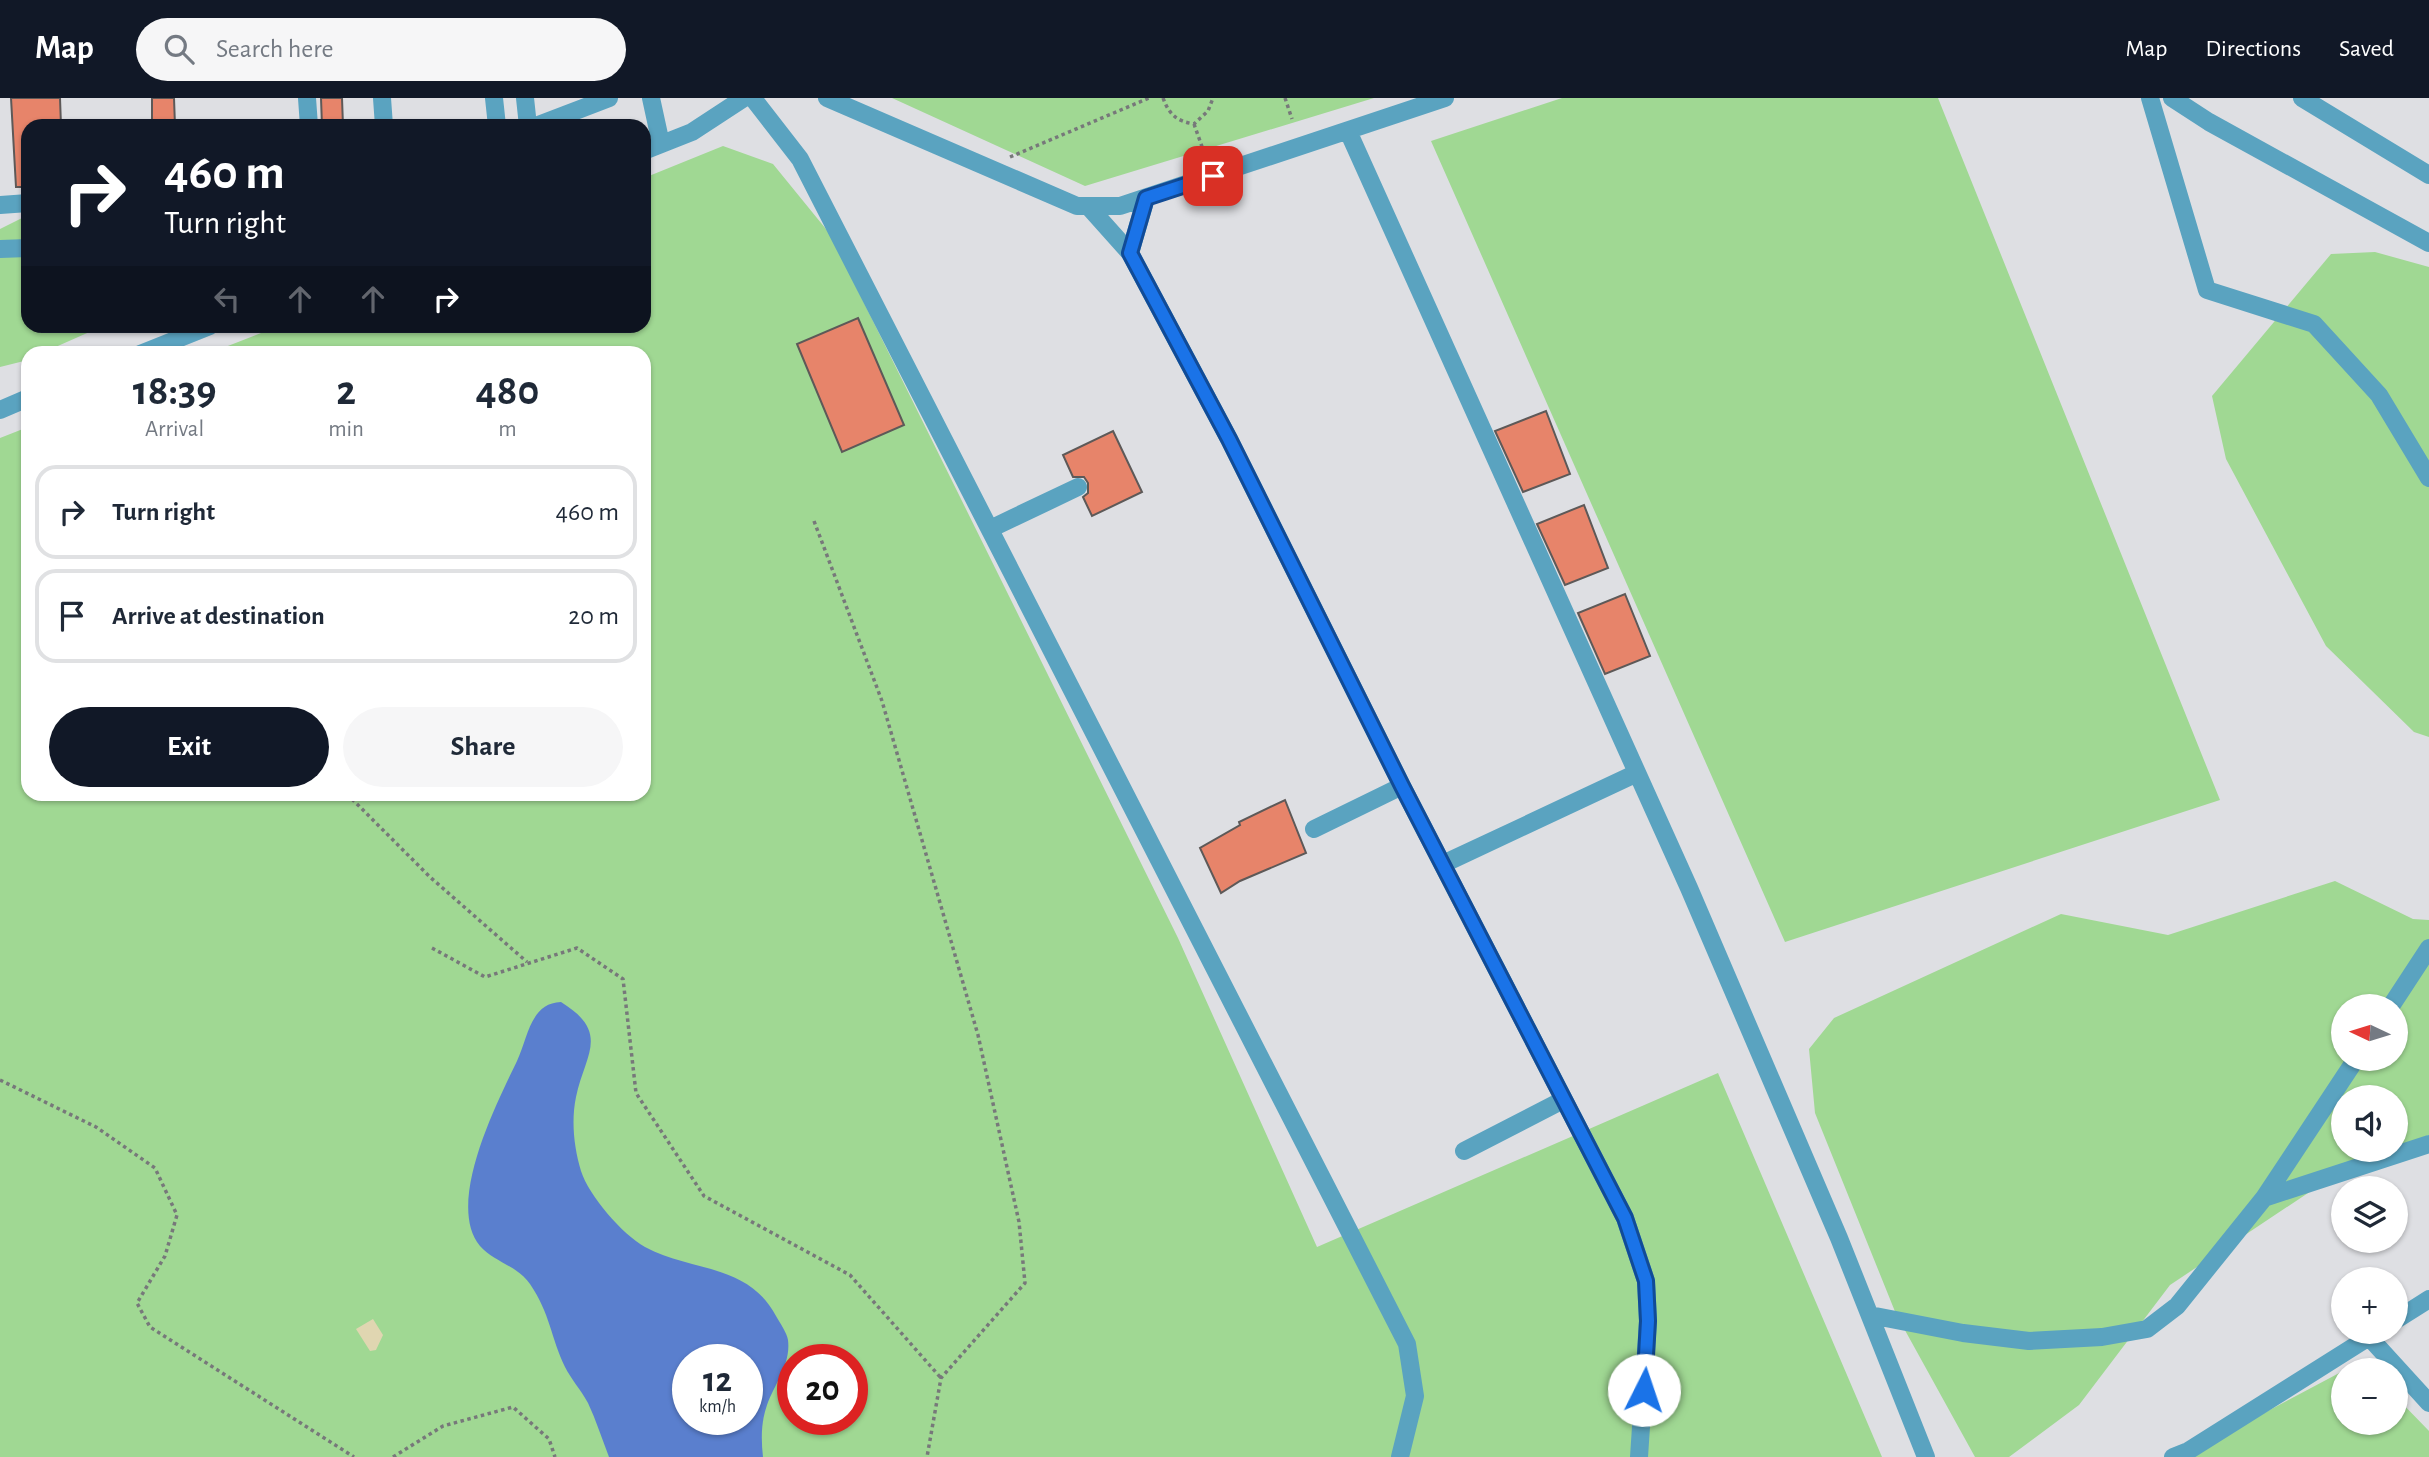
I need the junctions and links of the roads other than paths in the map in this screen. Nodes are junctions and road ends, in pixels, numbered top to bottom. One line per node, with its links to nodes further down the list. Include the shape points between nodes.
1 (307, 98): 13 (lane)
2 (383, 98): 14 (lane)
3 (494, 98): 15 (lane)
4 (525, 98): 16 (lane)
5 (609, 98): 17 (lane)
6 (651, 98): 19 (lane)
7 (827, 98): 25 (lane, via 1077,206)
8 (1445, 98): 18 (lane)
9 (2150, 98): 34 (lane, via 2207,290 2314,324 2379,395)
10 (2172, 98): 26 (lane)
11 (2302, 98): 21 (lane)
12 (751, 100): 19 (lane); 36 (lane, via 800,159)
13 (308, 119)
14 (384, 119)
15 (496, 119)
16 (527, 119)
17 (554, 119)
18 (1348, 131): 22 (lane); 37 (lane)
19 (661, 144): 20 (lane)
20 (651, 148)
21 (2429, 175)
22 (1146, 198): 25 (lane, via 1121,206); 29 (lane)
23 (21, 204): 24 (lane)
24 (0, 205)
25 (1088, 206): 29 (lane)
26 (2429, 243)
27 (21, 248): 28 (lane)
28 (0, 250)
29 (1130, 253): 38 (lane, via 1229,439)
30 (192, 333): 31 (lane)
31 (160, 346)
32 (21, 401): 33 (lane)
33 (0, 410)
34 (2429, 478)
35 (1078, 487): 36 (lane)
36 (989, 529): 54 (lane, via 1407,1344 1415,1396)
37 (1637, 773): 40 (lane); 50 (lane)
38 (1402, 786): 39 (lane); 40 (lane)
39 (1314, 830)
40 (1443, 864): 44 (lane)
41 (2429, 948): 42 (lane)
42 (2399, 994)
43 (2348, 1071): 47 (lane)
44 (1563, 1100): 46 (lane); 55 (lane, via 1625,1218 1646,1281 1648,1321)
45 (2429, 1144): 47 (lane)
46 (1464, 1151)
47 (2264, 1198): 50 (lane, via 2177,1306 2147,1329 2029,1341)
48 (2429, 1299): 49 (lane)
49 (2408, 1312)
50 (1870, 1315): 56 (lane)
51 (2357, 1344): 57 (lane)
52 (2381, 1344): 53 (lane)
53 (2429, 1403)
54 (1401, 1457)
55 (1639, 1457)
56 (1926, 1457)
57 (2173, 1457)

